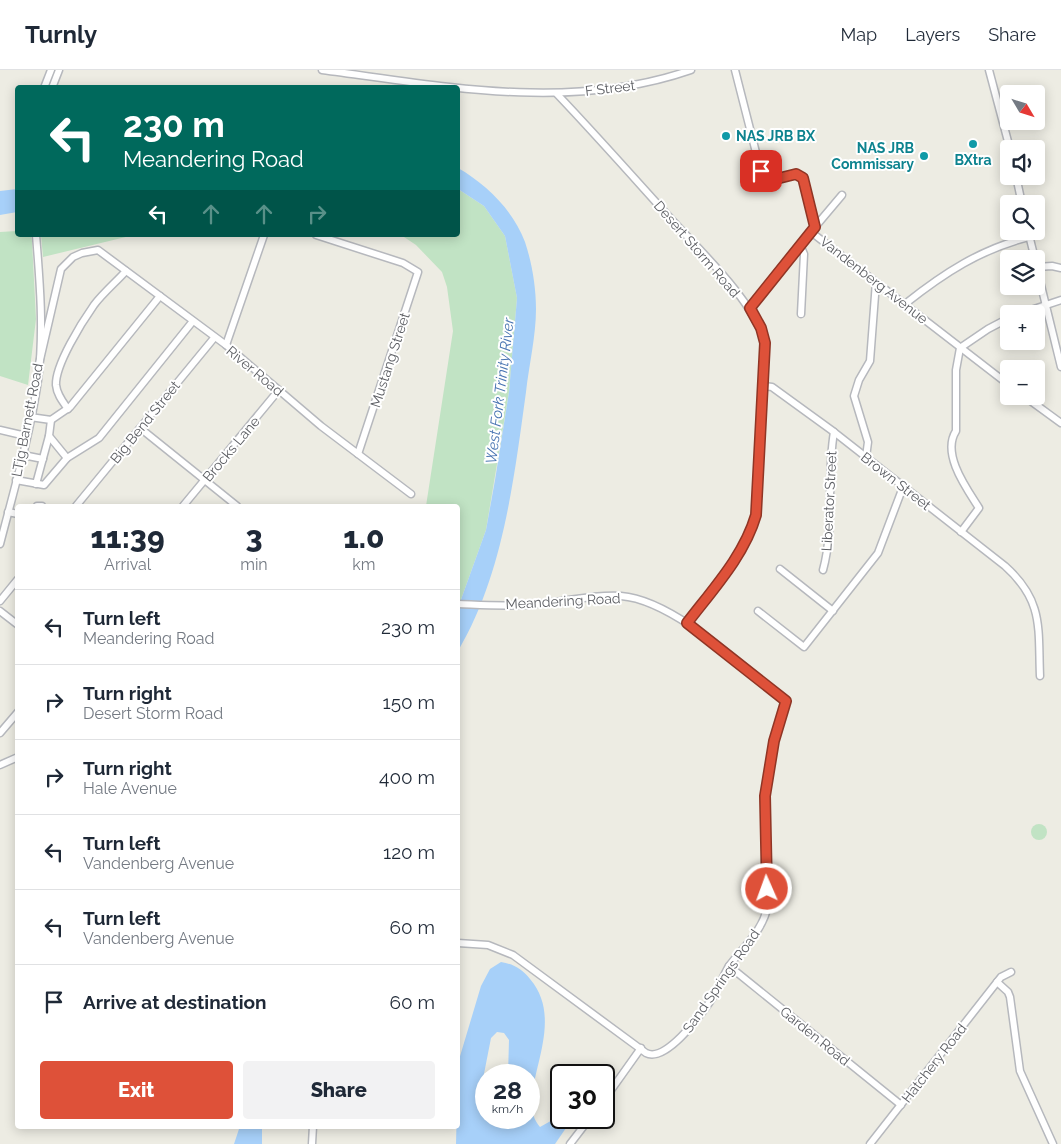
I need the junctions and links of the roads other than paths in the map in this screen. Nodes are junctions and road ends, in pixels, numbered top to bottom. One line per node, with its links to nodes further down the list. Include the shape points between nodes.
1 (51, 70): 7 (street)
2 (59, 70): 8 (street)
3 (322, 70): 9 (street, F Street)
4 (691, 70): 11 (street, F Street, via 654,82)
5 (735, 70): 14 (street, Vandenberg Avenue, via 762,176 768,181 796,174 803,178)
6 (989, 70): 12 (street)
7 (45, 85)
8 (53, 85)
9 (438, 85)
10 (460, 88): 11 (street, F Street)
11 (556, 94): 29 (street, Desert Storm Road)
12 (1008, 140)
13 (842, 194): 14 (street)
14 (813, 230): 19 (street); 23 (street, Vandenberg Avenue)
15 (37, 237): 36 (street, LTjg Barnett Road, via 41,319)
16 (263, 237): 34 (street)
17 (322, 237): 52 (street, Mustang Street, via 412,268 418,274)
18 (1015, 240): 27 (street, via 972,258 938,278)
19 (800, 245): 29 (street); 30 (street, via 804,254)
20 (1045, 266): 21 (street)
21 (1061, 268)
22 (126, 271): 25 (street, River Road); 36 (street, River Road, via 98,250 82,252 61,269); 42 (street, via 94,305 63,356 56,386)
23 (876, 282): 27 (street, Vandenberg Avenue); 53 (street, via 870,361 854,396 868,442)
24 (1044, 295): 28 (street)
25 (160, 296): 31 (street, River Road); 42 (street)
26 (1061, 300): 28 (street)
27 (905, 304): 35 (street, Vandenberg Avenue)
28 (1046, 304): 37 (street)
29 (750, 308): 39 (street, Desert Storm Road, via 765,343)
30 (801, 314)
31 (193, 321): 33 (street, River Road); 54 (street, via 99,438)
32 (1000, 323): 35 (street)
33 (214, 338): 34 (street, River Road); 46 (street, Big Bend Street)
34 (226, 346): 40 (street, River Road)
35 (960, 348): 38 (street, Vandenberg Avenue); 66 (street, via 952,453 961,480 979,508)
36 (39, 364): 43 (street, LTjg Barnett Road)
37 (1061, 367)
38 (1000, 378)
39 (764, 386): 48 (street, Brown Street, via 772,387); 77 (street, Desert Storm Road, via 758,502 752,530 735,560)
40 (278, 391): 52 (street, River Road); 57 (street, Brocks Lane)
41 (1036, 405): 45 (street)
42 (68, 409): 44 (street)
43 (30, 417): 44 (street); 49 (street, LTjg Barnett Road)
44 (51, 420): 50 (street)
45 (1061, 423)
46 (140, 428): 57 (street); 61 (street, Big Bend Street)
47 (0, 430): 49 (street)
48 (834, 432): 53 (street, Brown Street); 69 (street, Liberator Street, via 829,460 828,540)
49 (26, 436): 51 (street, LTjg Barnett Road)
50 (49, 436): 54 (street); 55 (street)
51 (22, 454): 55 (street); 56 (street, LTjg Barnett Road)
52 (358, 454): 60 (street, River Road)
53 (866, 457): 59 (street, Brown Street)
54 (67, 458): 58 (street, via 44,485)
55 (43, 459): 58 (street)
56 (16, 480): 58 (street); 64 (street, LTjg Barnett Road)
57 (205, 480): 62 (street, Brocks Lane); 63 (street)
58 (36, 484)
59 (904, 487): 66 (street, Brown Street); 75 (street, via 878,553)
60 (410, 494)
61 (78, 504)
62 (185, 504)
63 (235, 504)
64 (8, 512): 65 (street); 67 (street, LTjg Barnett Road)
65 (15, 513)
66 (961, 532): 78 (street, Brown Street, via 1023,583 1036,610)
67 (0, 544)
68 (780, 569): 75 (street)
69 (823, 570)
70 (15, 583): 71 (street)
71 (0, 601)
72 (460, 604): 77 (street, Meandering Road, via 535,605 621,596 657,606)
73 (0, 611): 76 (street)
74 (758, 611): 75 (street, via 804,647)
75 (833, 611)
76 (15, 623)
77 (687, 623): 79 (street, Meandering Road)
78 (1040, 676)
79 (786, 701): 85 (street, Sand Springs Road, via 774,741 765,796 766,914 754,936)
80 (15, 716): 81 (street)
81 (0, 733)
82 (15, 758): 83 (street)
83 (0, 765)
84 (460, 943): 88 (street, Sand Springs Road, via 488,945 513,955)
85 (729, 966): 88 (street, Sand Springs Road, via 709,1003 680,1038 659,1054 650,1055); 90 (street, Garden Road)
86 (1011, 972): 87 (street, Hatchery Road)
87 (997, 982): 90 (street, Hatchery Road); 96 (street, via 1010,997 1020,1071)
88 (641, 1048): 89 (street)
89 (615, 1085)
90 (901, 1105): 95 (street, Hatchery Road)
91 (313, 1129): 93 (street)
92 (582, 1129): 94 (street)
93 (312, 1144)
94 (570, 1144)
95 (870, 1144)
96 (1054, 1144)

